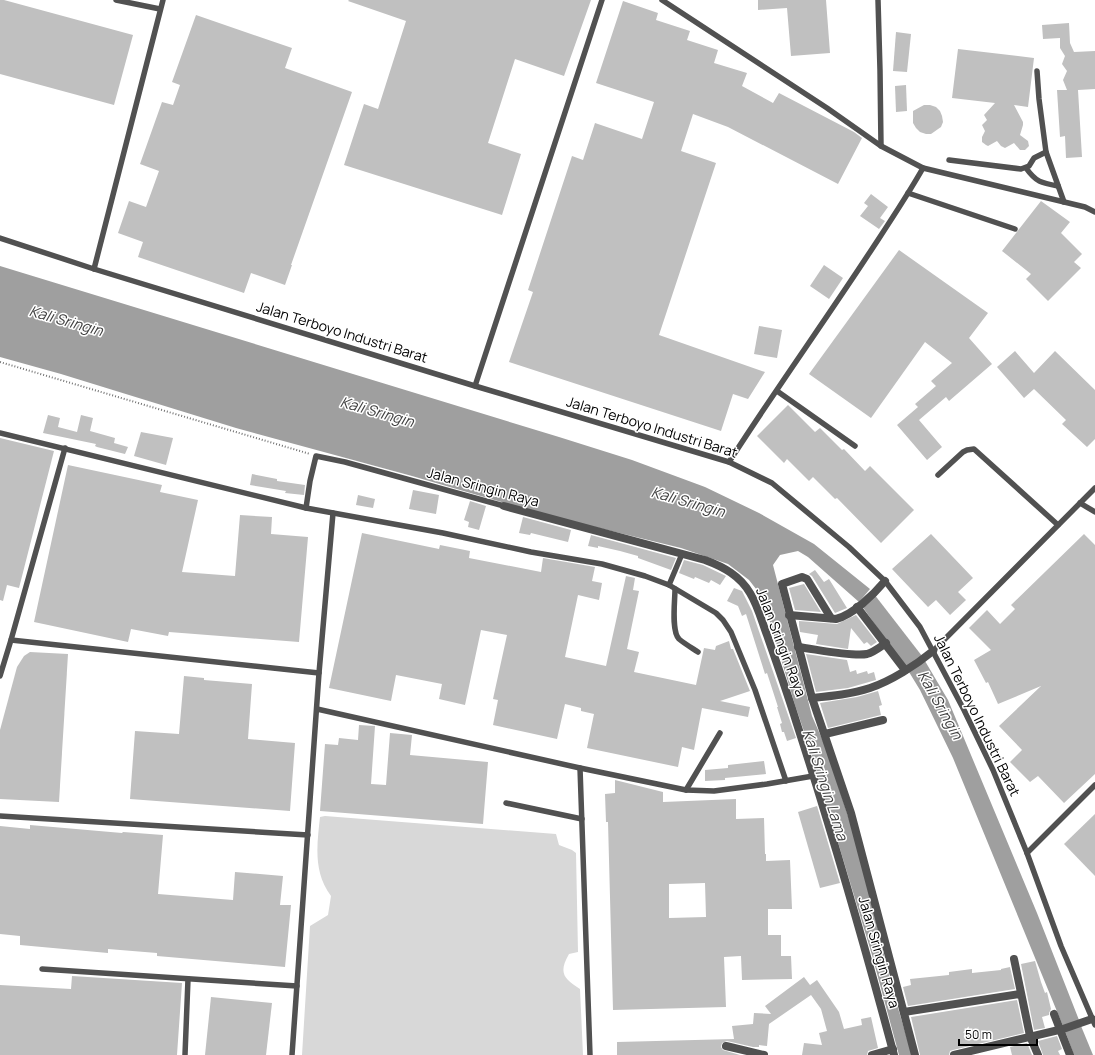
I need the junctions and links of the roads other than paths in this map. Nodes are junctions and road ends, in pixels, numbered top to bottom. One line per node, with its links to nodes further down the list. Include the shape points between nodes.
1 (116, 0): 6 (lane)
2 (163, 0): 6 (lane)
3 (602, 0): 20 (lane)
4 (662, 0): 8 (lane)
5 (878, 0): 8 (lane)
6 (160, 10): 19 (lane)
7 (1037, 71): 9 (lane)
8 (881, 146): 11 (lane)
9 (1046, 152): 12 (lane, via 1034,158); 13 (lane)
10 (948, 160): 12 (lane)
11 (923, 168): 14 (lane); 15 (lane)
12 (1026, 168): 13 (lane, via 1036,180)
13 (1058, 186): 15 (lane)
14 (908, 193): 17 (lane); 21 (lane)
15 (1064, 202): 16 (lane)
16 (1095, 212)
17 (1015, 229)
18 (0, 238): 19 (lane, Jalan Terboyo Industri Barat)
19 (94, 269): 20 (lane, Jalan Terboyo Industri Barat)
20 (475, 386): 25 (lane, Jalan Terboyo Industri Barat)
21 (777, 391): 23 (lane); 25 (lane)
22 (0, 433): 24 (lane)
23 (855, 446)
24 (65, 448): 30 (lane); 41 (lane)
25 (729, 462): 35 (lane, Jalan Terboyo Industri Barat, via 772,482 849,547)
26 (938, 475): 33 (lane, via 962,452 974,449)
27 (1095, 488): 28 (lane)
28 (1080, 503): 31 (lane); 33 (lane)
29 (504, 506): 30 (lane, Jalan Sringin Raya, via 316,456); 34 (street, Jalan Sringin Raya)
30 (306, 508): 32 (lane)
31 (1095, 512)
32 (333, 513): 36 (lane, via 602,564); 47 (lane)
33 (1058, 525): 45 (lane)
34 (682, 554): 36 (lane); 55 (street, Jalan Sringin Raya, via 722,566 737,577 751,594 782,678)
35 (883, 583): 38 (street); 45 (lane, Jalan Terboyo Industri Barat, via 920,627)
36 (669, 585): 37 (lane)
37 (675, 589): 44 (lane, via 676,634); 56 (lane, via 716,613 731,632 755,690)
38 (858, 607): 40 (street, via 840,618); 42 (street)
39 (790, 615): 40 (street); 40 (street, via 782,584 805,577); 43 (street)
40 (831, 618)
41 (11, 640): 47 (lane); 48 (lane)
42 (886, 643): 43 (street, via 863,654); 46 (street)
43 (798, 647): 49 (street)
44 (698, 652)
45 (930, 653): 46 (street); 63 (lane, Jalan Terboyo Industri Barat, via 964,710 993,770)
46 (906, 669): 49 (street, via 869,689)
47 (319, 673): 50 (lane)
48 (0, 676)
49 (812, 698): 53 (street)
50 (317, 709): 54 (lane); 62 (lane)
51 (883, 720): 53 (street)
52 (720, 734): 58 (lane)
53 (825, 734): 69 (street, via 851,813)
54 (580, 768): 58 (lane); 61 (lane)
55 (813, 776): 56 (lane); 75 (street, Jalan Sringin Raya)
56 (786, 781): 58 (lane, via 714,791)
57 (1095, 785): 63 (lane)
58 (686, 790)
59 (506, 803): 61 (lane)
60 (0, 816): 62 (lane)
61 (582, 819): 78 (lane)
62 (308, 835): 67 (lane)
63 (1027, 853): 71 (lane, Jalan Terboyo Industri Barat)
64 (1014, 959): 68 (street)
65 (42, 969): 66 (lane)
66 (188, 979): 67 (lane); 76 (lane)
67 (297, 986): 77 (lane)
68 (1020, 994): 69 (street); 73 (street)
69 (904, 1012): 81 (street)
70 (1054, 1014): 72 (street)
71 (1091, 1022): 72 (street)
72 (1061, 1029): 73 (street); 84 (street)
73 (1030, 1036): 82 (street); 83 (street)
74 (726, 1046): 79 (street)
75 (893, 1052): 80 (street)
76 (185, 1055)
77 (292, 1055)
78 (590, 1055)
79 (764, 1055)
80 (872, 1055)
81 (915, 1055)
82 (954, 1055)
83 (1038, 1055)
84 (1070, 1055)

